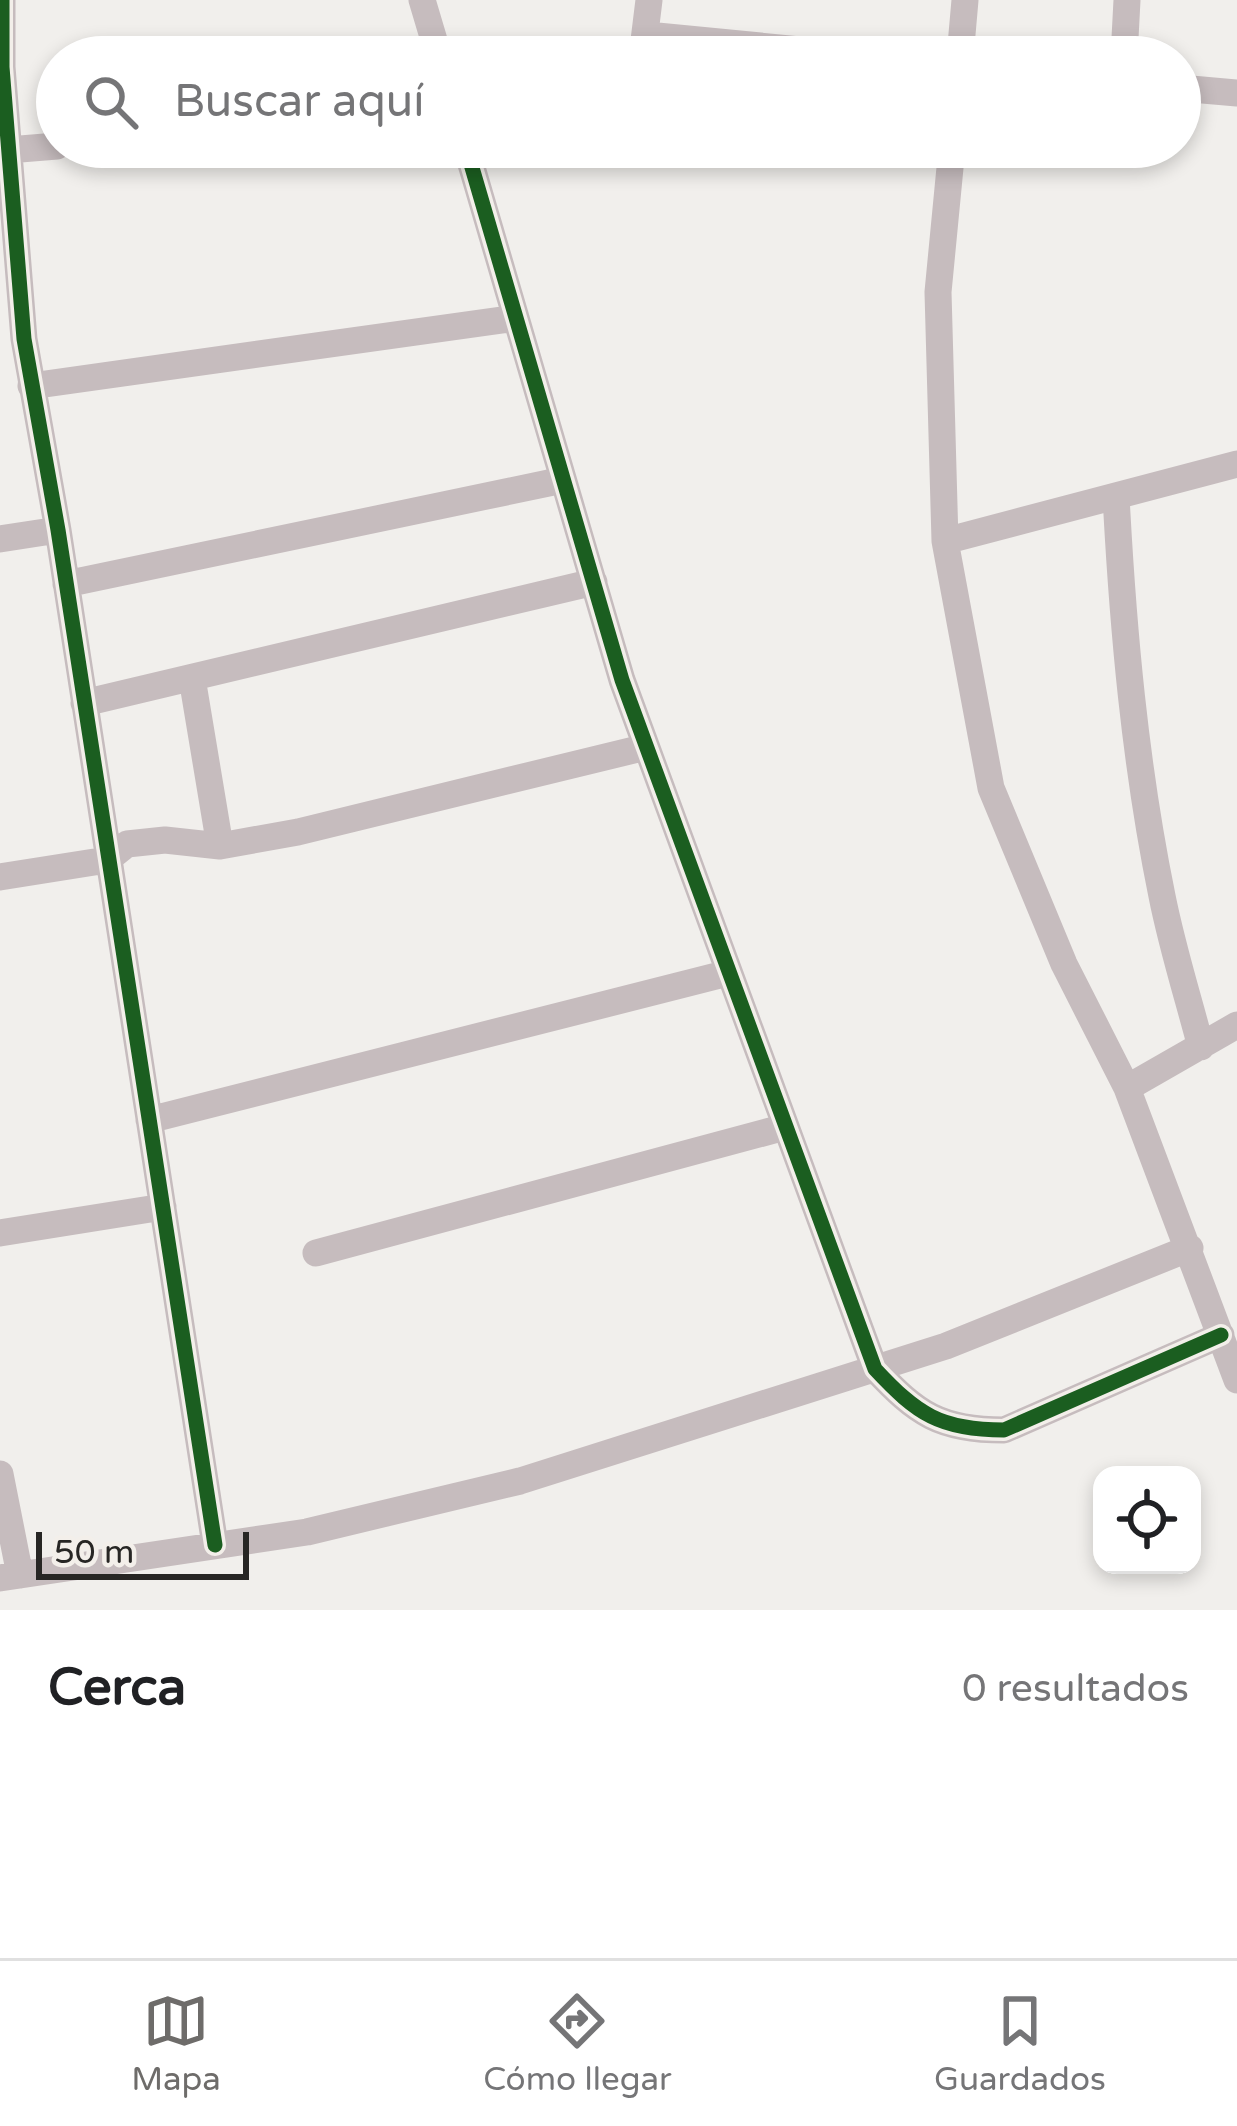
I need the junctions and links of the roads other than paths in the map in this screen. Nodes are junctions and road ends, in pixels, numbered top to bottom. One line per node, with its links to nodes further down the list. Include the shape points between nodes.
1 (2, 0): 13 (street)
2 (422, 0): 6 (street)
3 (649, 0): 7 (street)
4 (965, 0): 8 (street)
5 (1127, 0): 9 (street)
6 (433, 36)
7 (646, 36)
8 (962, 36)
9 (1125, 36)
10 (1201, 90): 11 (street)
11 (1237, 93)
12 (36, 148): 13 (street)
13 (8, 150): 17 (street)
14 (472, 168): 16 (street)
15 (950, 168): 23 (street, via 938,292)
16 (516, 318): 17 (street); 19 (street)
17 (31, 386): 21 (street)
18 (1237, 464): 20 (street)
19 (563, 480): 24 (street); 25 (street)
20 (1116, 496): 23 (street); 34 (street, via 1139,753 1162,897)
21 (58, 530): 22 (street); 25 (street)
22 (0, 539)
23 (945, 541): 35 (street, via 991,788 1064,964)
24 (594, 582): 26 (street); 28 (street)
25 (66, 584): 27 (street)
26 (192, 678): 27 (street); 29 (street)
27 (85, 703): 30 (street)
28 (646, 747): 29 (street); 32 (street)
29 (220, 846): 30 (street, via 127,844)
30 (107, 860): 31 (street); 36 (street)
31 (0, 877)
32 (728, 973): 36 (street); 37 (street)
33 (1237, 1025): 34 (street)
34 (1201, 1047): 35 (street)
35 (1127, 1088): 40 (street)
36 (149, 1120): 38 (street)
37 (784, 1126): 41 (street); 43 (street)
38 (163, 1207): 39 (street); 46 (street)
39 (0, 1233)
40 (1190, 1248): 42 (street); 43 (street)
41 (316, 1253)
42 (1223, 1314): 43 (street, via 1004,1430 937,1422); 44 (street)
43 (874, 1369): 46 (street, via 520,1481 307,1532)
44 (1237, 1380)
45 (0, 1474): 47 (street)
46 (215, 1545): 47 (street)
47 (10, 1577)

